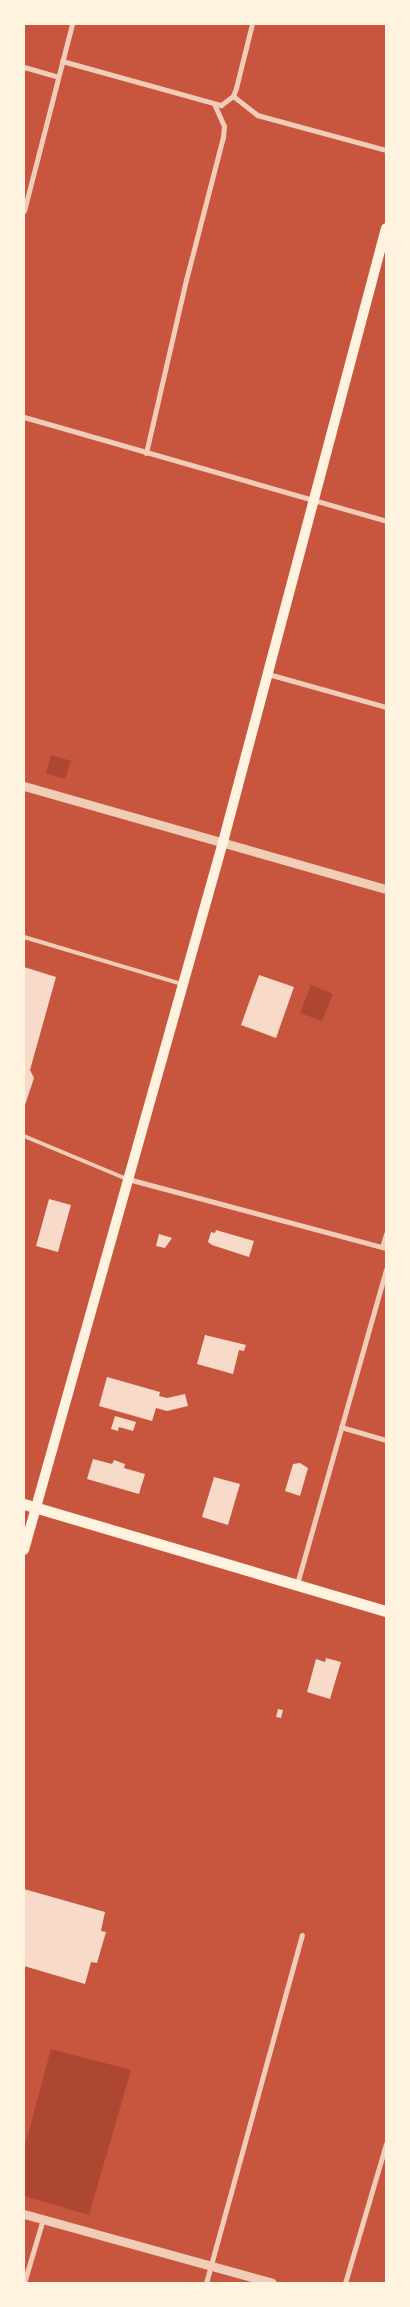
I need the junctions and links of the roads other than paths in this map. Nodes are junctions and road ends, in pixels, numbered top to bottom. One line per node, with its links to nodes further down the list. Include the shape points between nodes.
1 (72, 24): 3 (street)
2 (252, 24): 6 (street)
3 (62, 61): 5 (street); 7 (street)
4 (24, 67): 5 (street)
5 (58, 77): 9 (street)
6 (232, 96): 7 (street, via 226,102); 8 (street, via 257,115)
7 (214, 104): 12 (street, via 224,126 223,137)
8 (386, 150)
9 (24, 211)
10 (386, 228): 13 (main road)
11 (24, 417): 12 (street)
12 (146, 453): 13 (street)
13 (314, 501): 14 (street); 15 (main road)
14 (386, 521)
15 (268, 674): 16 (street); 18 (main road)
16 (386, 707)
17 (24, 786): 18 (street)
18 (223, 842): 19 (street); 21 (main road)
19 (386, 889)
20 (24, 937): 21 (lane)
21 (182, 984): 23 (main road)
22 (24, 1136): 23 (lane)
23 (127, 1179): 25 (street); 30 (main road)
24 (386, 1234): 25 (street)
25 (384, 1248)
26 (386, 1269): 27 (street)
27 (341, 1428): 28 (street); 32 (street)
28 (386, 1440)
29 (24, 1504): 30 (main road)
30 (36, 1508): 31 (main road); 32 (main road)
31 (24, 1550)
32 (297, 1586): 33 (main road)
33 (386, 1611)
34 (302, 1934): 38 (street)
35 (386, 2144): 42 (street)
36 (24, 2214): 37 (street)
37 (43, 2219): 38 (street); 39 (street)
38 (209, 2265): 40 (street); 41 (street)
39 (24, 2283)
40 (206, 2283)
41 (272, 2283)
42 (345, 2283)

